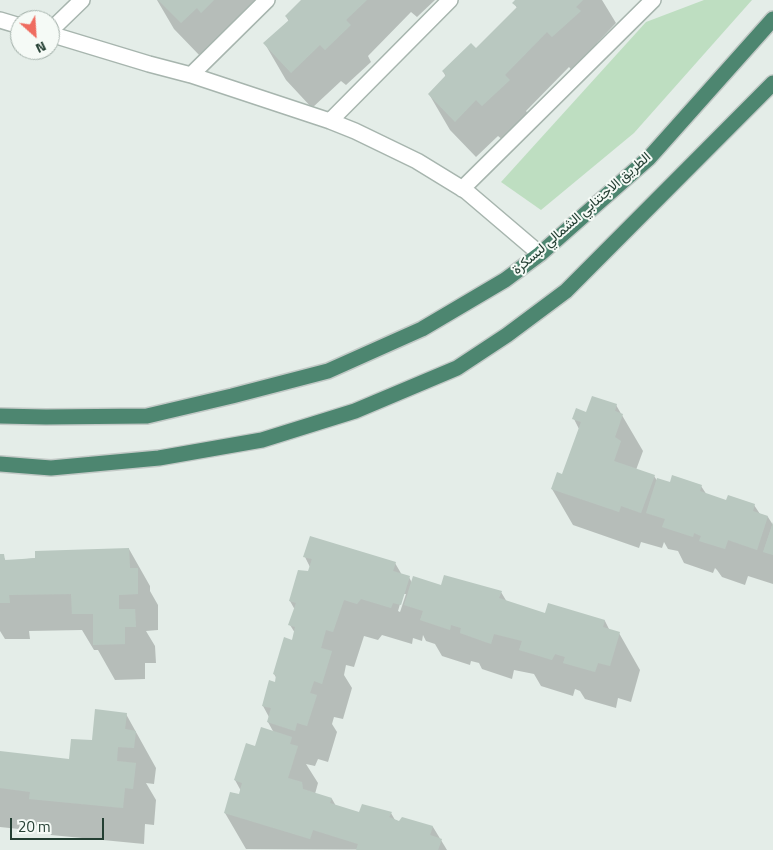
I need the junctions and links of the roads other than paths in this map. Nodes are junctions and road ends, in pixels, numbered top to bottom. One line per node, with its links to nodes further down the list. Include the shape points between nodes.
1 (82, 0): 6 (street)
2 (267, 0): 8 (street)
3 (450, 0): 10 (street)
4 (653, 0): 11 (street)
5 (773, 19): 12 (highway, الطريق الاجتنابي الشمالي لبسكرة, via 649,158)
6 (60, 23)
7 (60, 36): 8 (street)
8 (191, 75): 10 (street)
9 (773, 83): 14 (highway, via 566,291 457,368 355,411 262,440 159,458 51,468)
10 (330, 121): 11 (street, via 417,161)
11 (462, 189): 12 (street)
12 (540, 254): 13 (highway, الطريق الاجتنابي الشمالي لبسكرة, via 504,280 422,329 328,371 146,416)
13 (0, 416)
14 (0, 464)

